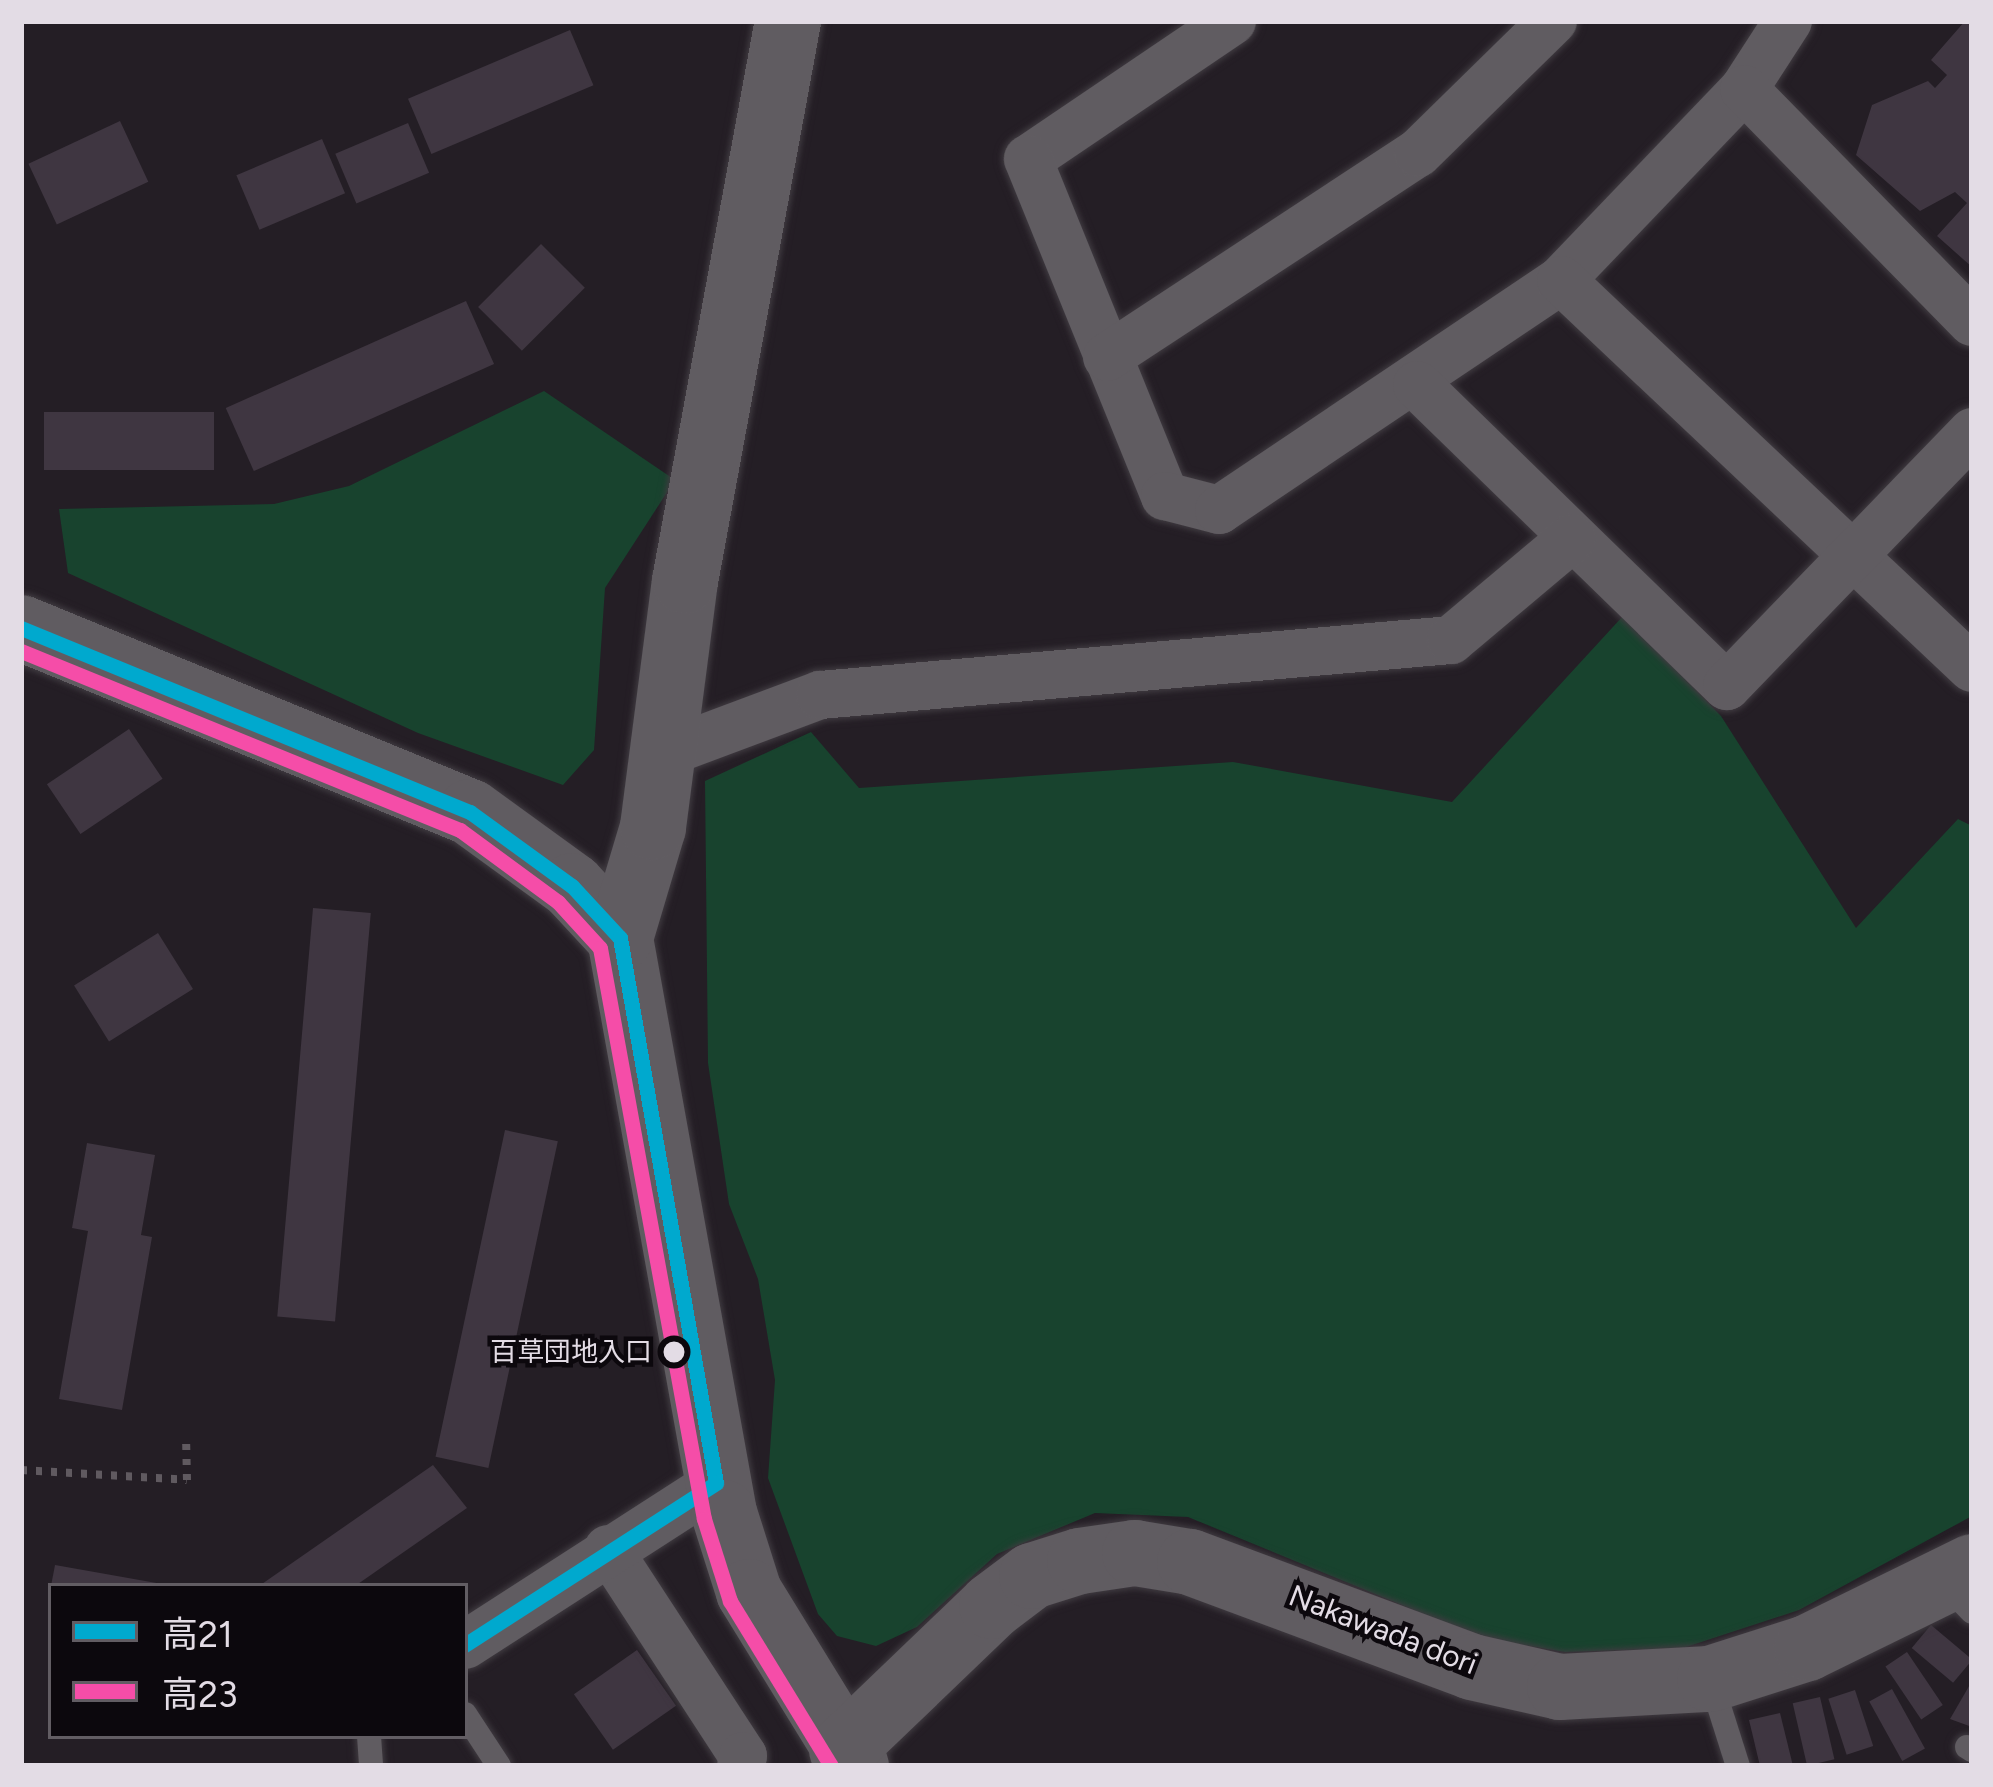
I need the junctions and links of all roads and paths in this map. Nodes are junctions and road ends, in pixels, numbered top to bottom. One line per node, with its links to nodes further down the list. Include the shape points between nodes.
1 (788, 21): 15 (street)
2 (1553, 21): 8 (street, via 1418,153)
3 (1788, 21): 5 (street)
4 (1202, 30): 8 (street, via 1028,159)
5 (1744, 88): 6 (street); 7 (street)
6 (1561, 280): 9 (street); 12 (street)
7 (1972, 322)
8 (1108, 357): 9 (street, via 1165,496 1220,510)
9 (1417, 385): 11 (street)
10 (1972, 432): 12 (street)
11 (1573, 538): 12 (street, via 1726,686); 15 (street, via 1451,640 820,695)
12 (1850, 556): 14 (street)
13 (21, 628): 16 (street, via 470,812 572,886)
14 (1972, 668)
15 (662, 754): 16 (street)
16 (620, 938): 19 (street)
17 (186, 1436): 18 (path, via 187,1480)
18 (21, 1470)
19 (716, 1483): 20 (street); 25 (street, via 749,1592)
20 (608, 1550): 22 (street); 27 (street, via 743,1756)
21 (1962, 1587): 23 (street, Nakawada dori)
22 (468, 1643)
23 (1710, 1678): 25 (street, Nakawada dori, via 1560,1688 1472,1667 1256,1580 1135,1553 1032,1576); 28 (lane)
24 (468, 1719): 26 (lane)
25 (849, 1758)
26 (499, 1766)
27 (741, 1766)
28 (1738, 1766)

